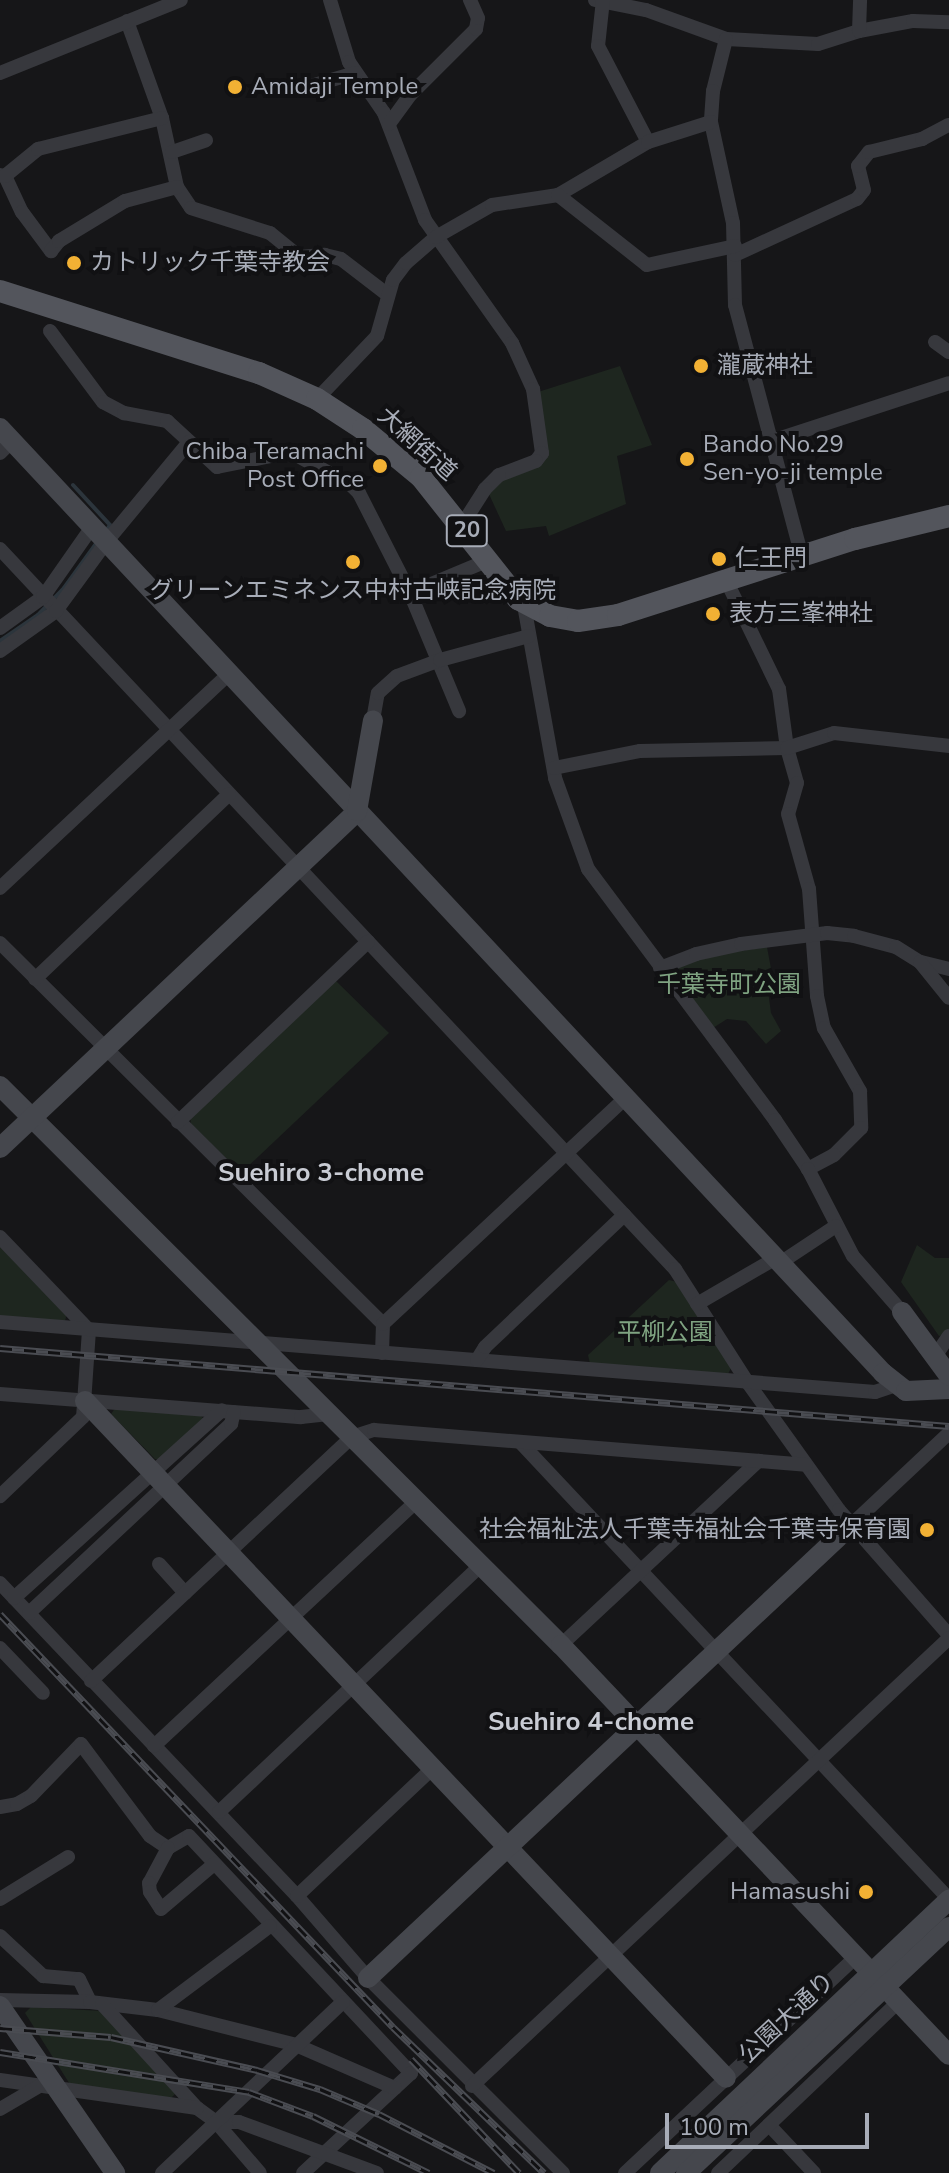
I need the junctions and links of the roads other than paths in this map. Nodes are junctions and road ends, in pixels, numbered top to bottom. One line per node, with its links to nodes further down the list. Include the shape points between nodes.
1 (181, 0): 6 (street)
2 (330, 0): 11 (street)
3 (470, 0): 15 (street, via 478,18 476,29 411,94)
4 (860, 0): 8 (street)
5 (601, 1): 9 (street, via 646,10); 18 (street, via 598,46)
6 (127, 21): 10 (street); 13 (street)
7 (949, 22): 8 (street, via 913,21)
8 (859, 31): 9 (street, via 818,44)
9 (726, 39): 14 (street)
10 (0, 73)
11 (355, 73): 12 (street); 15 (street)
12 (311, 86)
13 (162, 118): 19 (street); 20 (street, via 38,149)
14 (711, 122): 18 (street); 24 (street)
15 (389, 124): 23 (street, via 410,187)
16 (948, 125): 24 (street, via 922,139 869,152 858,166 864,190 857,199)
17 (206, 140): 19 (street)
18 (648, 142): 22 (street)
19 (172, 152): 21 (street)
20 (2, 175): 21 (street, via 51,251 125,201)
21 (177, 187): 26 (street, via 191,208 270,233 300,257 341,259)
22 (558, 195): 23 (street, via 492,205); 24 (street, via 641,264)
23 (436, 237): 26 (street, via 406,263); 36 (street, via 523,362 533,389 542,453 536,461 499,475)
24 (735, 250): 33 (street, via 735,305)
25 (0, 291): 31 (main road, 大網街道 / 20, via 259,373)
26 (388, 295): 31 (street, via 377,336)
27 (50, 331): 34 (street, via 103,402 124,413 167,421)
28 (935, 342): 29 (street)
29 (949, 352)
30 (949, 383): 33 (street)
31 (317, 399): 36 (main road, 大網街道 / 20, via 411,468)
32 (4, 441): 37 (street)
33 (772, 441): 39 (street)
34 (189, 442): 37 (street); 42 (street, via 217,467 291,452 351,485)
35 (949, 516): 39 (main road)
36 (462, 525): 40 (main road, 大網街道 / 20)
37 (100, 534): 43 (street); 49 (street)
38 (0, 549): 43 (street)
39 (802, 556): 41 (main road)
40 (489, 560): 42 (street); 44 (main road, 大網街道 / 20)
41 (726, 580): 44 (main road, via 590,620 550,616); 54 (street, via 779,689)
42 (410, 593): 48 (street)
43 (50, 604): 45 (street); 47 (street); 52 (street)
44 (524, 605): 46 (street)
45 (0, 628)
46 (529, 636): 48 (street); 55 (street)
47 (0, 651)
48 (440, 660): 50 (street); 51 (street, via 388,682 375,701)
49 (228, 675): 52 (street); 57 (street)
50 (459, 711)
51 (373, 720): 57 (street)
52 (167, 730): 56 (street); 59 (street)
53 (949, 746): 54 (street, via 834,733)
54 (787, 748): 55 (street, via 640,751); 60 (street, via 797,783 788,814 809,889)
55 (554, 768): 64 (street, via 588,869)
56 (229, 794): 58 (street); 66 (street)
57 (357, 811): 58 (street); 70 (street)
58 (298, 868): 61 (street); 68 (street)
59 (0, 888)
60 (814, 935): 63 (street, via 854,936 896,947); 64 (street, via 741,944); 75 (street, via 824,1028 860,1091 862,1111 861,1128 850,1140)
61 (368, 942): 72 (street); 74 (street)
62 (0, 943): 66 (street)
63 (920, 962): 65 (street); 67 (street)
64 (660, 968): 75 (street)
65 (949, 969)
66 (35, 979): 68 (street)
67 (949, 998)
68 (105, 1050): 71 (street); 72 (street)
69 (0, 1086): 71 (street)
70 (625, 1098): 74 (street); 79 (street)
71 (31, 1118): 73 (street); 86 (street)
72 (178, 1122): 83 (street)
73 (0, 1148)
74 (566, 1153): 76 (street); 83 (street)
75 (808, 1169): 77 (street)
76 (624, 1215): 80 (street, via 675,1269); 89 (street)
77 (836, 1226): 79 (street); 81 (street, via 853,1256)
78 (0, 1237): 84 (street)
79 (778, 1261): 80 (street); 92 (street)
80 (697, 1304): 91 (street)
81 (902, 1312): 88 (street)
82 (0, 1322): 84 (street)
83 (383, 1324): 87 (street)
84 (89, 1330): 86 (street); 95 (street)
85 (949, 1336): 88 (street)
86 (259, 1344): 87 (street); 97 (street)
87 (382, 1353): 89 (street)
88 (936, 1355): 90 (street)
89 (477, 1360): 91 (street)
90 (949, 1376)
91 (748, 1383): 92 (street, via 875,1392); 102 (street)
92 (896, 1385): 93 (street, via 915,1392)
93 (949, 1389)
94 (0, 1394): 95 (street)
95 (85, 1401): 96 (street); 103 (street); 104 (street, via 83,1417)
96 (228, 1411): 97 (street); 103 (street, via 231,1424)
97 (329, 1414): 99 (street)
98 (949, 1433): 106 (street)
99 (352, 1437): 100 (street, via 374,1430); 105 (street); 107 (street)
100 (520, 1442): 101 (street); 110 (street)
101 (758, 1461): 102 (street); 110 (street)
102 (806, 1465): 106 (street)
103 (162, 1479): 107 (street); 113 (street); 114 (street)
104 (0, 1496)
105 (417, 1501): 109 (street); 115 (street)
106 (851, 1525): 116 (street); 119 (street)
107 (229, 1551): 112 (street); 115 (street)
108 (159, 1564): 112 (street)
109 (481, 1565): 117 (street); 121 (street)
110 (641, 1570): 117 (street); 119 (street)
111 (0, 1583): 113 (street)
112 (185, 1593): 120 (street)
113 (14, 1598): 114 (street)
114 (29, 1613): 120 (street)
115 (292, 1617): 121 (street); 124 (street)
116 (949, 1636): 125 (street)
117 (561, 1645): 123 (street)
118 (0, 1648): 122 (street)
119 (716, 1650): 123 (street); 125 (street)
120 (91, 1681): 124 (street)
121 (355, 1684): 126 (street); 128 (street)
122 (43, 1693)
123 (636, 1725): 129 (street); 130 (street)
124 (154, 1746): 128 (street)
125 (818, 1759): 129 (street); 136 (street)
126 (433, 1768): 130 (street); 134 (street)
127 (0, 1807): 131 (street, via 31,1796 81,1744 134,1818)
128 (219, 1812): 134 (street)
129 (739, 1834): 140 (street); 141 (street)
130 (508, 1845): 140 (street); 142 (street)
131 (168, 1848): 133 (street, via 189,1836); 133 (street, via 149,1883 161,1909)
132 (68, 1857): 135 (street)
133 (214, 1864): 137 (street)
134 (297, 1896): 142 (street)
135 (0, 1899)
136 (949, 1899): 143 (street, 公園大通り)
137 (270, 1926): 144 (street); 148 (street)
138 (949, 1927): 143 (street, 公園大通り)
139 (0, 1936): 147 (street, via 43,1976 79,1979)
140 (609, 1954): 151 (street); 154 (street)
141 (856, 1957): 143 (street); 151 (street)
142 (368, 1978): 154 (street)
143 (877, 1980): 145 (street); 168 (street, 公園大通り); 169 (street, 公園大通り)
144 (343, 2002): 149 (street); 155 (street, via 411,2073)
145 (898, 2002): 150 (street); 159 (street)
146 (0, 2003): 147 (street); 153 (street)
147 (96, 2003): 148 (street); 156 (street)
148 (158, 2010): 149 (street)
149 (296, 2045): 155 (street); 158 (street)
150 (949, 2055)
151 (726, 2078): 167 (street)
152 (0, 2080): 153 (street)
153 (48, 2086): 156 (street); 157 (street); 161 (street)
154 (472, 2086): 166 (street)
155 (395, 2088): 160 (street)
156 (197, 2108): 158 (street)
157 (0, 2109)
158 (216, 2122): 160 (street, via 239,2122); 162 (street); 163 (street)
159 (769, 2125): 170 (street); 171 (street)
160 (326, 2152): 164 (street); 165 (street)
161 (115, 2173)
162 (162, 2173)
163 (260, 2173)
164 (303, 2173)
165 (377, 2173)
166 (563, 2173)
167 (625, 2173)
168 (660, 2173)
169 (686, 2173)
170 (718, 2173)
171 (814, 2173)

